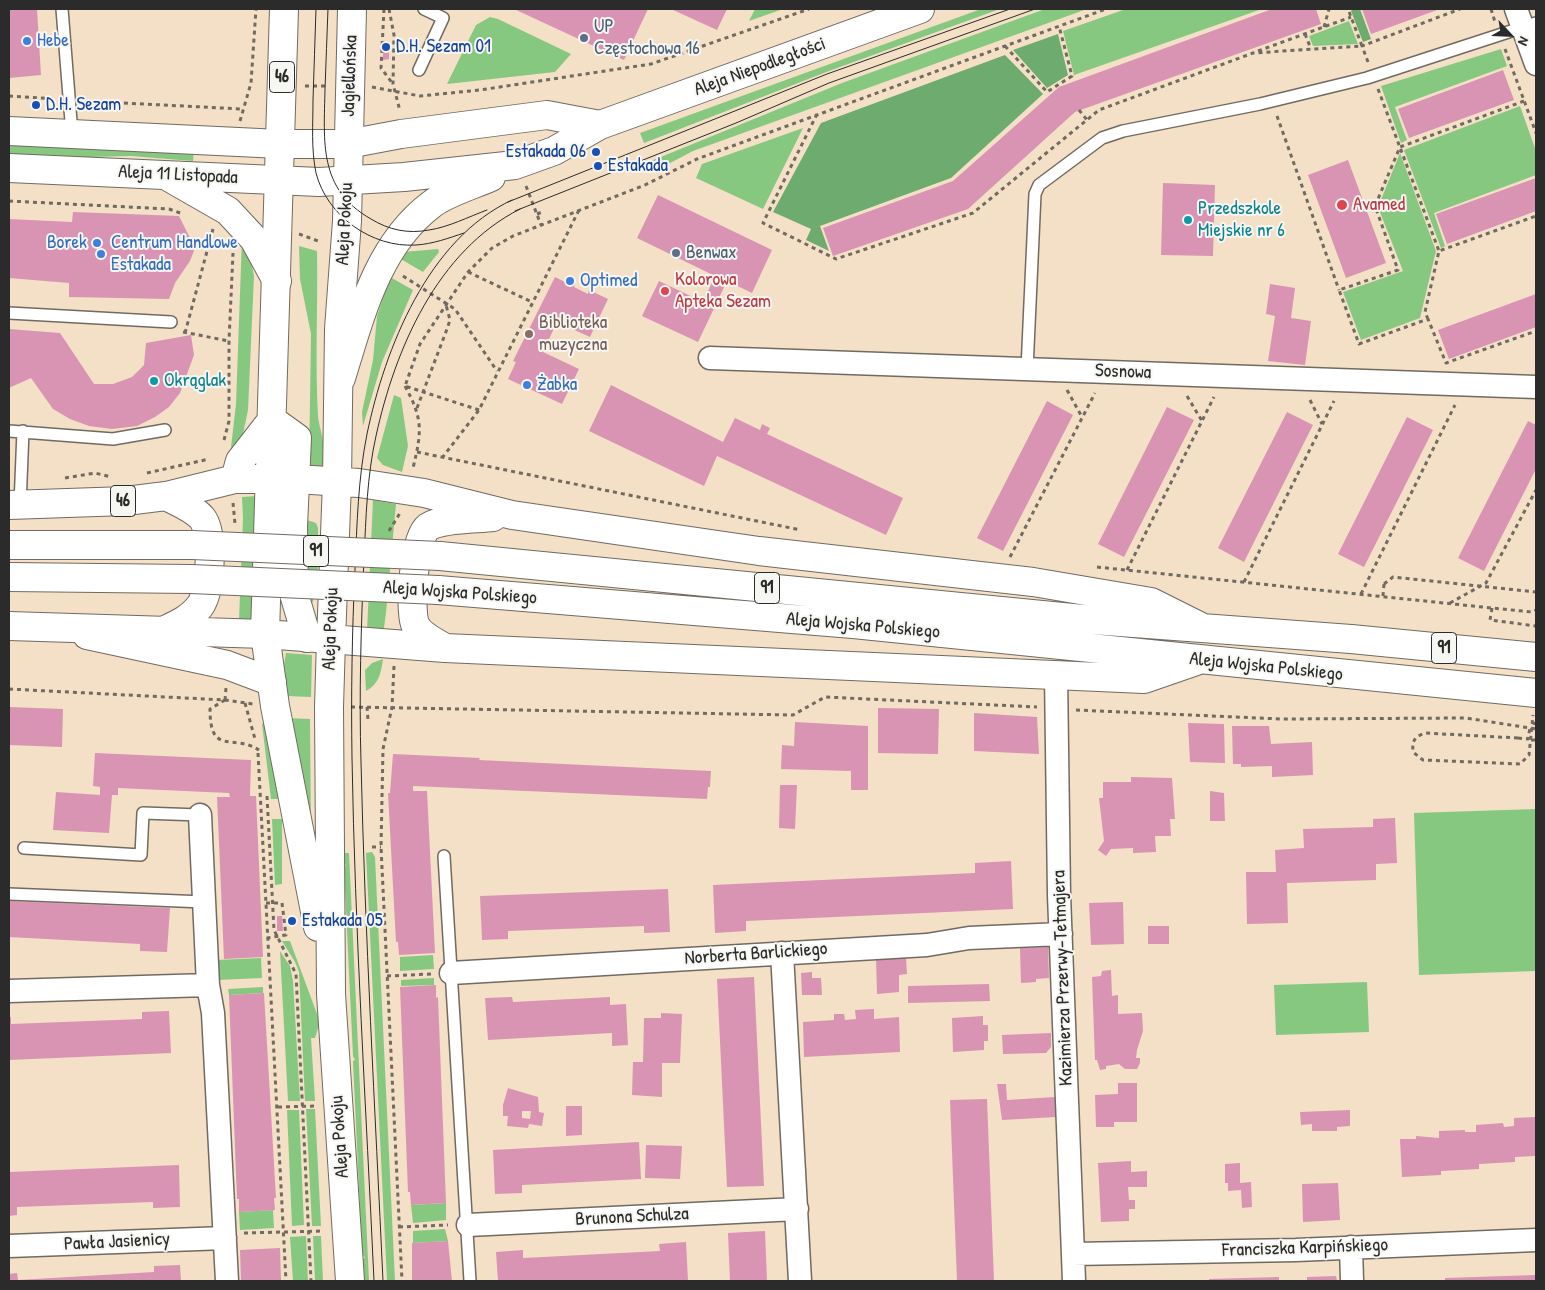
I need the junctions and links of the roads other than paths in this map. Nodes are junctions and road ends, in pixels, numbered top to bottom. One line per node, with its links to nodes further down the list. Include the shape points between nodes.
1 (62, 9): 11 (lane)
2 (284, 9): 12 (main road, 46)
3 (352, 9): 13 (main road, Jagiellońska)
4 (424, 9): 8 (lane, via 443,18)
5 (920, 9): 9 (main road, Aleja Niepodległości)
6 (1525, 20): 7 (street); 23 (lane, via 1500,35 1374,76 1102,138 1039,185 1035,194)
7 (1536, 64)
8 (419, 70)
9 (600, 125): 13 (main road, via 547,115); 14 (main road, Aleja Niepodległości, via 554,152)
10 (9, 131): 11 (main road, Aleja 11 Listopada)
11 (72, 134): 12 (main road, Aleja 11 Listopada)
12 (280, 144): 13 (main road); 17 (main road, 46)
13 (348, 144): 18 (main road, Aleja Pokoju)
14 (515, 165): 18 (main road, Aleja Niepodległości); 24 (main road, via 432,204 405,231 375,278)
15 (9, 168): 16 (main road, Aleja 11 Listopada)
16 (163, 174): 17 (main road, Aleja 11 Listopada); 19 (main road, via 228,211 254,239)
17 (279, 180): 18 (main road, Aleja 11 Listopada); 19 (main road, Aleja Pokoju / 46)
18 (347, 181): 24 (main road, Aleja Pokoju)
19 (277, 281): 26 (main road, Aleja Pokoju / 46)
20 (9, 313): 21 (lane)
21 (171, 322)
22 (710, 358): 23 (street, Sosnowa)
23 (1027, 369): 25 (street, Sosnowa)
24 (339, 384): 33 (main road, Aleja Pokoju)
25 (1536, 387)
26 (272, 420): 30 (main road, via 240,461); 31 (main road, Aleja Pokoju); 32 (main road, via 298,438)
27 (165, 430): 29 (lane, via 113,439)
28 (9, 431): 29 (lane)
29 (23, 431): 35 (lane)
30 (235, 479): 31 (main road); 34 (main road, 46)
31 (268, 479): 32 (main road); 43 (main road, Aleja Pokoju)
32 (296, 479): 33 (main road); 44 (main road, via 294,594)
33 (337, 482): 36 (main road, via 424,493); 44 (main road, Aleja Pokoju)
34 (166, 496): 35 (main road, 46, via 87,504); 42 (main road, via 202,518 210,540 206,594 200,606)
35 (14, 505)
36 (512, 515): 41 (main road, via 759,551 1032,582 1151,602); 45 (main road, via 443,522 427,528 422,535 417,548 413,613 418,629)
37 (9, 545): 41 (main road, Aleja Wojska Polskiego / 91, bridge, via 192,545 440,556 1065,618)
38 (9, 577): 47 (main road, Aleja Wojska Polskiego / 91, bridge, via 191,579 438,590 853,624)
39 (9, 626): 40 (main road, Aleja Wojska Polskiego)
40 (58, 628): 42 (main road, Aleja Wojska Polskiego); 49 (main road, via 227,665)
41 (1203, 628): 46 (main road, Aleja Wojska Polskiego / 91)
42 (165, 630): 43 (main road, Aleja Wojska Polskiego)
43 (265, 634): 44 (main road, Aleja Wojska Polskiego); 49 (main road, Aleja Pokoju)
44 (319, 639): 45 (main road, Aleja Wojska Polskiego); 61 (main road, Aleja Pokoju, via 329,723)
45 (445, 648): 48 (main road, Aleja Wojska Polskiego)
46 (1536, 657)
47 (1199, 660): 48 (main road, Aleja Wojska Polskiego, via 1144,679); 50 (main road, Aleja Wojska Polskiego / 91)
48 (1056, 674): 56 (street, Kazimierza Przerwy-Tetmajera)
49 (266, 693): 61 (main road, Aleja Pokoju)
50 (1535, 704)
51 (200, 815): 52 (lane, via 142,813 141,855); 55 (street)
52 (24, 848)
53 (444, 856): 58 (lane)
54 (9, 894): 55 (lane)
55 (204, 902): 59 (street)
56 (1061, 934): 57 (street, Norberta Barlickiego); 68 (street, Kazimierza Przerwy-Tetmajera)
57 (782, 953): 58 (street, Norberta Barlickiego); 62 (street)
58 (451, 973): 63 (lane)
59 (208, 986): 60 (street); 64 (street, via 213,1013)
60 (9, 991)
61 (331, 994): 70 (main road, Aleja Pokoju)
62 (797, 1209): 63 (street, Brunona Schulza); 72 (street)
63 (468, 1225): 71 (lane)
64 (230, 1235): 66 (street, Pawła Jasienicy); 69 (street)
65 (1536, 1240): 67 (street, Franciszka Karpińskiego)
66 (9, 1246)
67 (1351, 1247): 68 (street, Franciszka Karpińskiego); 74 (street)
68 (1073, 1254): 73 (street, Kazimierza Przerwy-Tetmajera)
69 (227, 1281)
70 (350, 1281)
71 (470, 1281)
72 (800, 1281)
73 (1074, 1281)
74 (1352, 1281)

